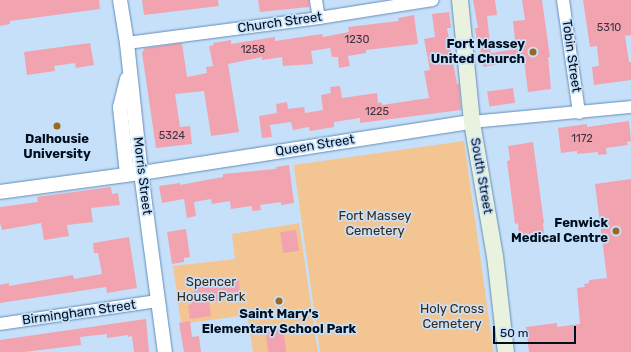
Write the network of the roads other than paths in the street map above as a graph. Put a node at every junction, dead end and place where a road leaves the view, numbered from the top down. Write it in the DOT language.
graph roads {
  1 [pos="120,0"];
  2 [pos="316,0"];
  3 [pos="433,0"];
  4 [pos="460,0"];
  5 [pos="563,0"];
  6 [pos="319,18"];
  7 [pos="127,44"];
  8 [pos="631,107"];
  9 [pos="579,113"];
  10 [pos="472,122"];
  11 [pos="134,174"];
  12 [pos="0,192"];
  13 [pos="158,301"];
  14 [pos="0,324"];
  15 [pos="165,352"];
  16 [pos="506,352"];
  1 -- 7 [label="street, Morris Street"];
  2 -- 6 [label="street"];
  3 -- 6 [label="street, Church Street"];
  4 -- 10 [label="main road, South Street"];
  5 -- 9 [label="street, Tobin Street"];
  6 -- 7 [label="street, Church Street"];
  7 -- 11 [label="street, Morris Street"];
  8 -- 9 [label="street, Queen Street"];
  9 -- 10 [label="street, Queen Street"];
  10 -- 11 [label="street, Queen Street"];
  10 -- 16 [label="main road, South Street"];
  11 -- 12 [label="street, Queen Street"];
  11 -- 13 [label="street, Morris Street"];
  13 -- 14 [label="street, Birmingham Street"];
  13 -- 15 [label="street, Morris Street"];
}
